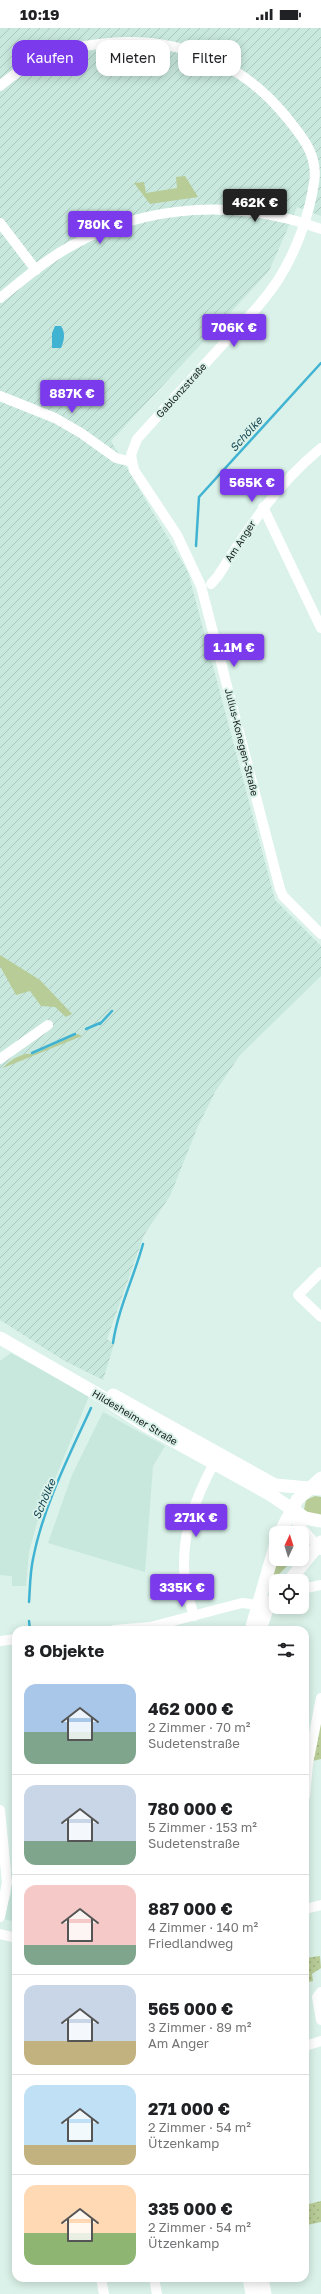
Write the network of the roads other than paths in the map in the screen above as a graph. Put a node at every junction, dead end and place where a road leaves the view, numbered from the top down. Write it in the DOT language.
graph roads {
  1 [pos="0,86"];
  2 [pos="0,223"];
  3 [pos="304,223"];
  4 [pos="321,229"];
  5 [pos="36,270"];
  6 [pos="0,298"];
  7 [pos="0,396"];
  8 [pos="321,448"];
  9 [pos="132,462"];
  10 [pos="263,507"];
  11 [pos="211,584"];
  12 [pos="321,628"];
  13 [pos="321,934"];
  14 [pos="48,1025"];
  15 [pos="0,1059"];
  16 [pos="321,1272"];
  17 [pos="321,1317"];
  18 [pos="0,1330"];
  19 [pos="0,1338"];
  20 [pos="214,1463"];
  21 [pos="321,1478"];
  22 [pos="315,1488"];
  23 [pos="291,1508"];
  24 [pos="321,1521"];
  25 [pos="283,1526"];
  26 [pos="320,1546"];
  27 [pos="269,1566"];
  28 [pos="295,1574"];
  29 [pos="321,1585"];
  30 [pos="309,1588"];
  31 [pos="267,1605"];
  32 [pos="194,1616"];
  33 [pos="154,1626"];
  34 [pos="254,1626"];
  35 [pos="261,1626"];
  36 [pos="12,1640"];
  37 [pos="0,1641"];
  38 [pos="321,1698"];
  39 [pos="309,1763"];
  40 [pos="0,1810"];
  41 [pos="321,1905"];
  42 [pos="309,1907"];
  43 [pos="0,1917"];
  44 [pos="0,1934"];
  45 [pos="12,1937"];
  46 [pos="321,1992"];
  47 [pos="321,2020"];
  48 [pos="321,2041"];
  49 [pos="309,2045"];
  50 [pos="102,2282"];
  51 [pos="155,2282"];
  52 [pos="250,2282"];
  53 [pos="263,2282"];
  54 [pos="104,2294"];
  55 [pos="157,2294"];
  56 [pos="252,2294"];
  57 [pos="265,2294"];
  1 -- 3 [label="street, Gablonzstraße"];
  2 -- 5 [label="street"];
  3 -- 4 [label="street"];
  3 -- 5 [label="street"];
  3 -- 9 [label="street, Gablonzstraße"];
  5 -- 6 [label="street"];
  7 -- 9 [label="street"];
  8 -- 10 [label="street, Am Anger"];
  9 -- 13 [label="street, Julius-Konegen-Straße"];
  10 -- 11 [label="street, Am Anger"];
  10 -- 12 [label="street"];
  14 -- 15 [label="street"];
  16 -- 17 [label="street"];
  18 -- 22 [label="main road, Hildesheimer Straße"];
  19 -- 20 [label="main road, Hildesheimer Straße"];
  20 -- 23 [label="main road, Hildesheimer Straße"];
  20 -- 32 [label="street"];
  21 -- 22 [label="main road"];
  22 -- 23 [label="main road"];
  23 -- 24 [label="main road, Hildesheimer Straße"];
  23 -- 25 [label="main road"];
  23 -- 26 [label="street"];
  26 -- 28 [label="main road"];
  27 -- 31 [label="main road"];
  29 -- 30 [label="street"];
  31 -- 32 [label="street"];
  31 -- 34 [label="main road"];
  31 -- 35 [label="main road"];
  32 -- 33 [label="street"];
  36 -- 37 [label="street"];
  38 -- 39 [label="street"];
  40 -- 43 [label="street"];
  41 -- 42 [label="street"];
  44 -- 45 [label="street"];
  46 -- 47 [label="street"];
  48 -- 49 [label="street"];
  50 -- 54 [label="street"];
  51 -- 55 [label="street"];
  52 -- 56 [label="main road"];
  53 -- 57 [label="main road"];
}
